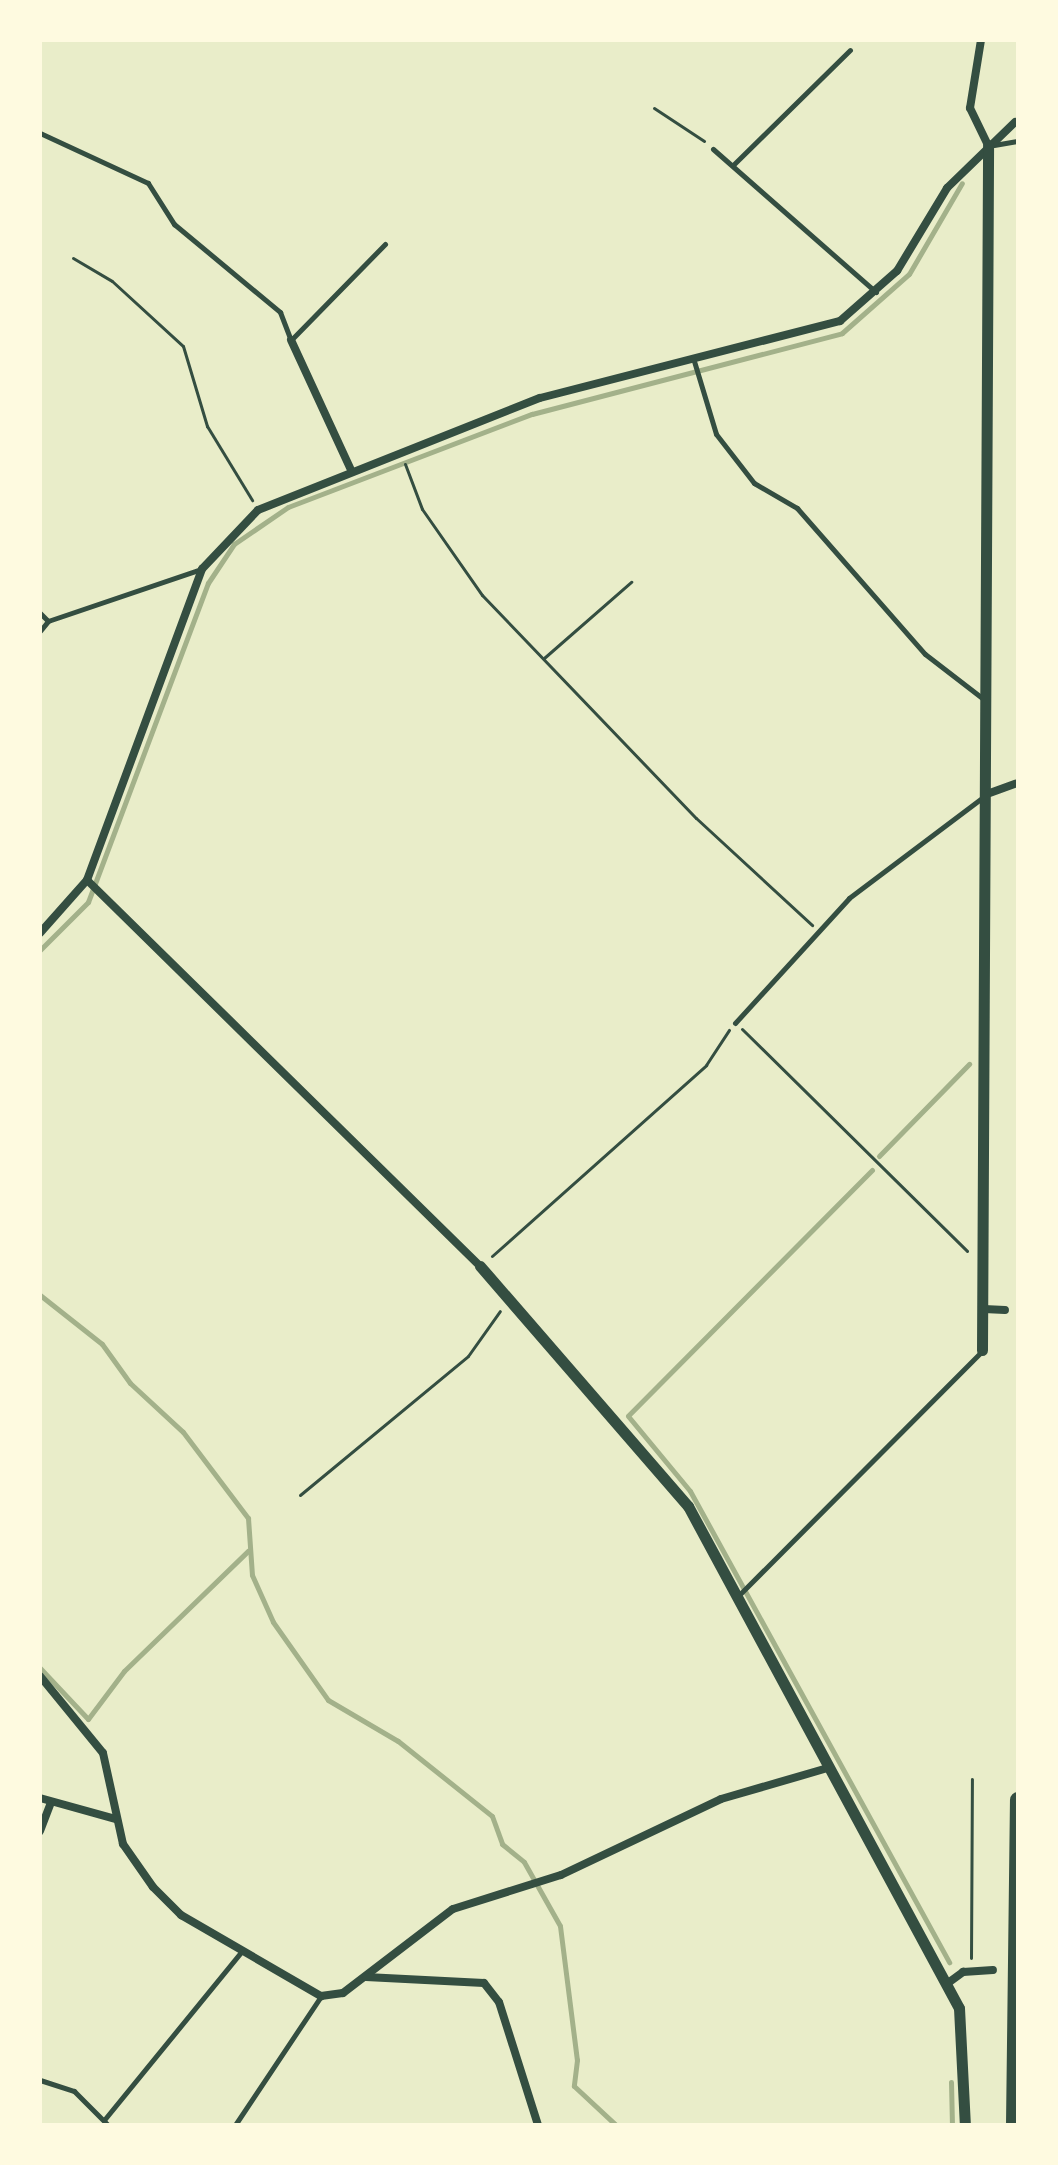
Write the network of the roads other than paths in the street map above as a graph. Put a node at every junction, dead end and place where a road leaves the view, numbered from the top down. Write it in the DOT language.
graph roads {
  1 [pos="981,40"];
  2 [pos="850,50"];
  3 [pos="1015,122"];
  4 [pos="40,133"];
  5 [pos="1016,141"];
  6 [pos="988,145"];
  7 [pos="713,149"];
  8 [pos="733,165"];
  9 [pos="385,244"];
  10 [pos="877,293"];
  11 [pos="291,340"];
  12 [pos="694,361"];
  13 [pos="351,470"];
  14 [pos="202,569"];
  15 [pos="40,613"];
  16 [pos="48,621"];
  17 [pos="40,631"];
  18 [pos="990,702"];
  19 [pos="1015,784"];
  20 [pos="987,794"];
  21 [pos="87,880"];
  22 [pos="40,933"];
  23 [pos="735,1023"];
  24 [pos="480,1266"];
  25 [pos="984,1309"];
  26 [pos="1005,1310"];
  27 [pos="982,1350"];
  28 [pos="738,1596"];
  29 [pos="40,1676"];
  30 [pos="828,1768"];
  31 [pos="40,1798"];
  32 [pos="1018,1800"];
  33 [pos="51,1802"];
  34 [pos="115,1819"];
  35 [pos="40,1831"];
  36 [pos="243,1950"];
  37 [pos="993,1970"];
  38 [pos="366,1977"];
  39 [pos="948,1983"];
  40 [pos="321,1996"];
  41 [pos="40,2080"];
  42 [pos="106,2123"];
  43 [pos="235,2125"];
  44 [pos="538,2125"];
  45 [pos="965,2125"];
  46 [pos="1014,2125"];
  1 -- 6 [label="street"];
  2 -- 8 [label="lane"];
  3 -- 6 [label="street"];
  4 -- 11 [label="lane"];
  5 -- 6 [label="lane"];
  6 -- 10 [label="street"];
  6 -- 18 [label="street"];
  7 -- 8 [label="lane"];
  8 -- 10 [label="lane"];
  9 -- 11 [label="lane"];
  10 -- 12 [label="street"];
  11 -- 13 [label="street"];
  12 -- 13 [label="street"];
  12 -- 18 [label="lane"];
  13 -- 14 [label="street"];
  14 -- 16 [label="lane"];
  14 -- 21 [label="street"];
  15 -- 16 [label="lane"];
  16 -- 17 [label="lane"];
  18 -- 20 [label="street"];
  19 -- 20 [label="street"];
  20 -- 23 [label="lane"];
  20 -- 25 [label="street"];
  21 -- 22 [label="street"];
  21 -- 24 [label="street"];
  24 -- 28 [label="street"];
  25 -- 26 [label="street"];
  25 -- 27 [label="street"];
  27 -- 28 [label="lane"];
  28 -- 30 [label="street"];
  29 -- 34 [label="street"];
  30 -- 38 [label="street"];
  30 -- 39 [label="street"];
  31 -- 33 [label="street"];
  32 -- 46 [label="highway"];
  33 -- 34 [label="street"];
  33 -- 35 [label="street"];
  34 -- 36 [label="street"];
  36 -- 40 [label="street"];
  36 -- 42 [label="lane"];
  37 -- 39 [label="street"];
  38 -- 40 [label="street"];
  38 -- 44 [label="street"];
  39 -- 45 [label="street"];
  40 -- 43 [label="lane"];
  41 -- 42 [label="lane"];
}
